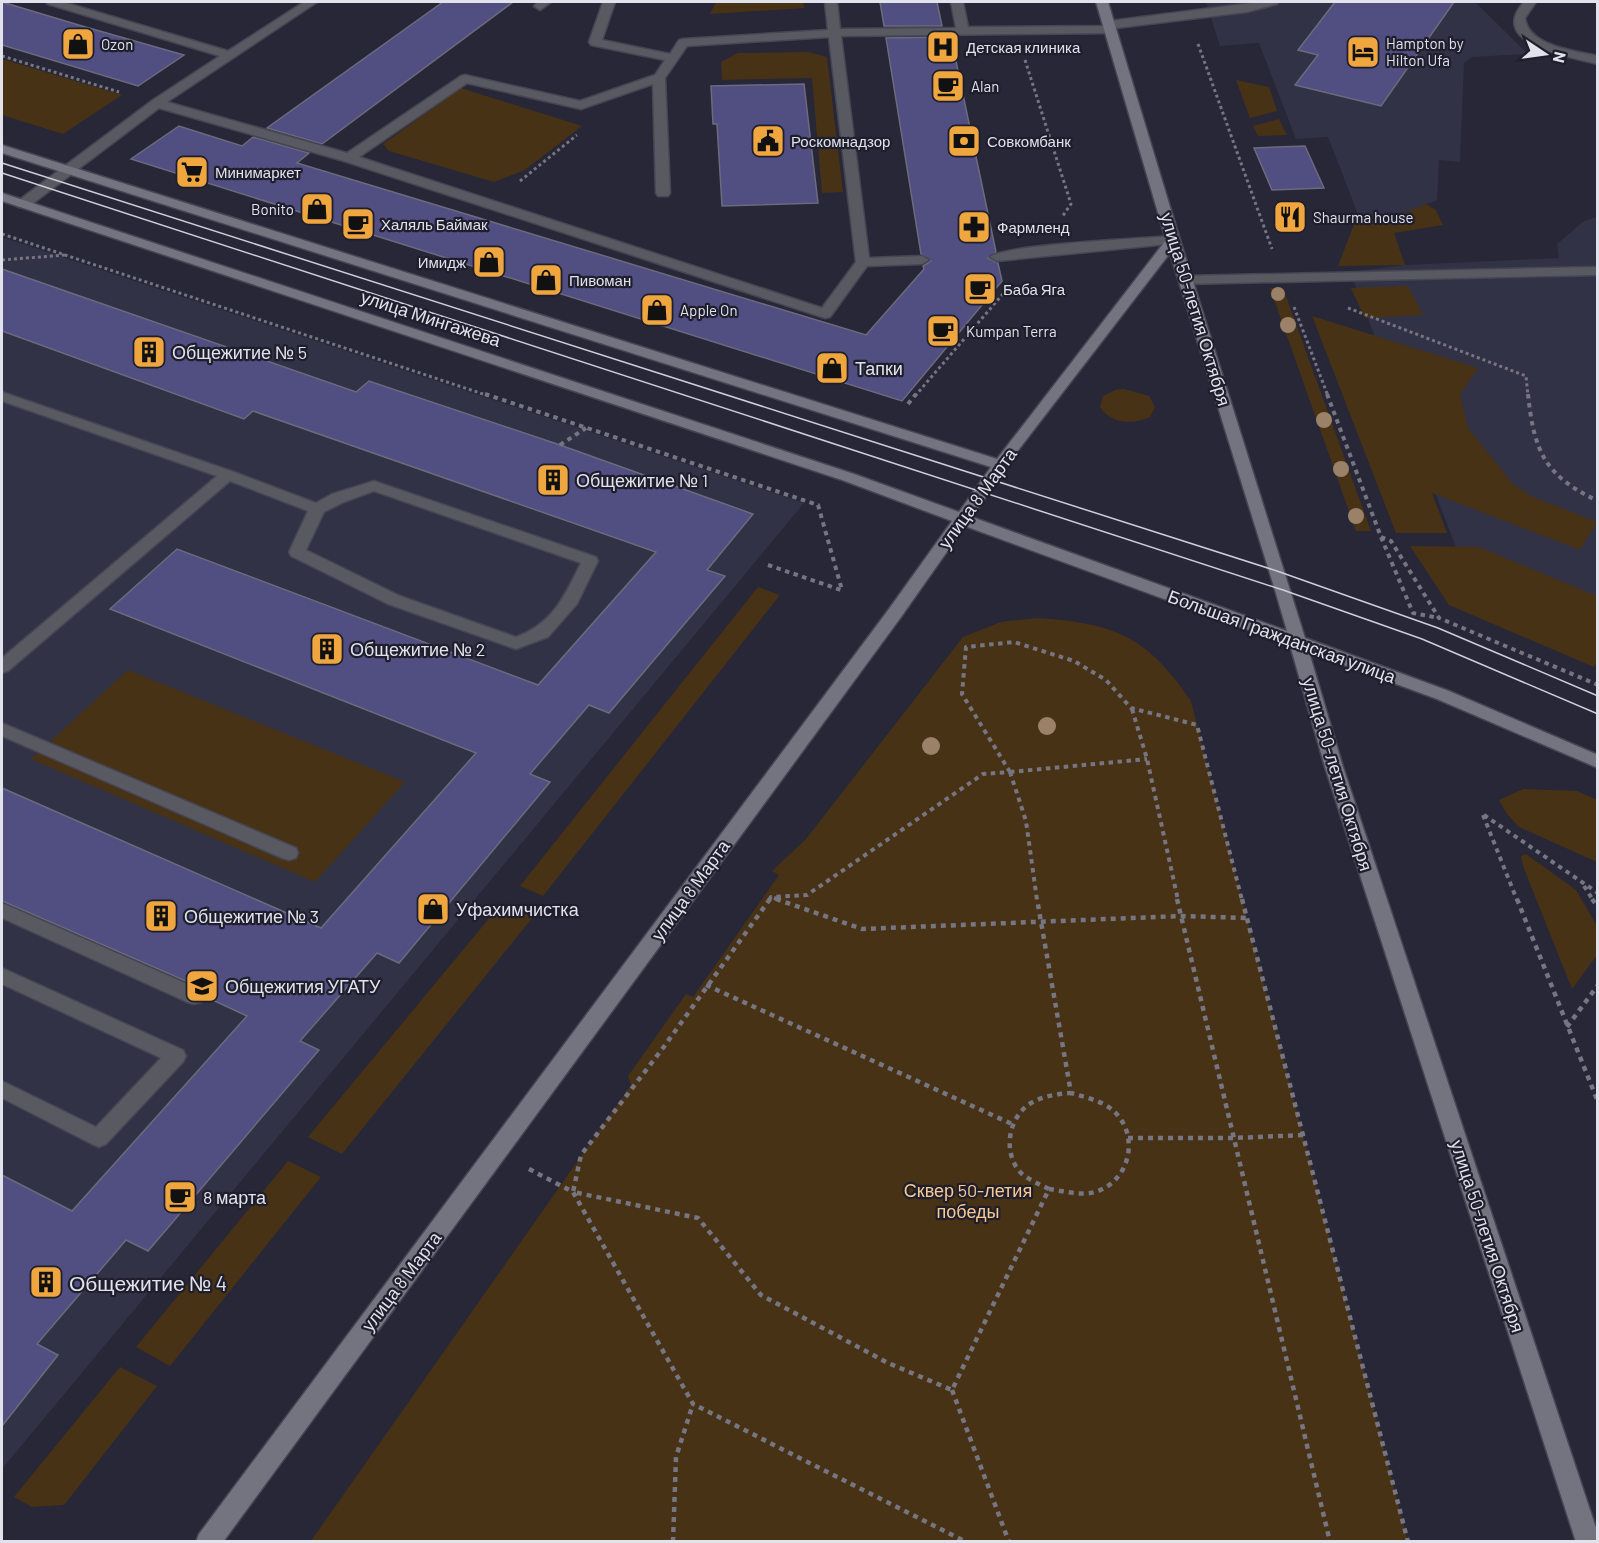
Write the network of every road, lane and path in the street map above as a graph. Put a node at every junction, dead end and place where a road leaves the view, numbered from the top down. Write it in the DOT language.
graph roads {
  1 [pos="52,2"];
  2 [pos="311,2"];
  3 [pos="609,2"];
  4 [pos="831,2"];
  5 [pos="957,2"];
  6 [pos="1102,2"];
  7 [pos="1273,2"];
  8 [pos="1530,2"];
  9 [pos="1188,16"];
  10 [pos="1110,27"];
  11 [pos="1016,31"];
  12 [pos="963,32"];
  13 [pos="834,33"];
  14 [pos="230,55"];
  15 [pos="2,56"];
  16 [pos="673,58"];
  17 [pos="1598,60"];
  18 [pos="659,78"];
  19 [pos="157,103"];
  20 [pos="581,131"];
  21 [pos="2,149"];
  22 [pos="349,158"];
  23 [pos="69,170"];
  24 [pos="663,193"];
  25 [pos="2,197"];
  26 [pos="23,204"];
  27 [pos="491,204"];
  28 [pos="2,234"];
  29 [pos="1173,240"];
  30 [pos="1039,251"];
  31 [pos="68,255"];
  32 [pos="997,257"];
  33 [pos="2,260"];
  34 [pos="922,260"];
  35 [pos="863,262"];
  36 [pos="1598,271"];
  37 [pos="1283,278"];
  38 [pos="1186,280"];
  39 [pos="1340,305"];
  40 [pos="2,396"];
  41 [pos="902,412"];
  42 [pos="586,428"];
  43 [pos="560,445"];
  44 [pos="1000,465"];
  45 [pos="228,475"];
  46 [pos="1598,501"];
  47 [pos="317,510"];
  48 [pos="962,519"];
  49 [pos="1381,537"];
  50 [pos="768,565"];
  51 [pos="1439,618"];
  52 [pos="1298,642"];
  53 [pos="2,667"];
  54 [pos="1597,684"];
  55 [pos="1131,708"];
  56 [pos="2,729"];
  57 [pos="1148,759"];
  58 [pos="1598,762"];
  59 [pos="1009,770"];
  60 [pos="289,853"];
  61 [pos="1583,885"];
  62 [pos="1598,893"];
  63 [pos="771,897"];
  64 [pos="1598,907"];
  65 [pos="2,910"];
  66 [pos="1181,916"];
  67 [pos="1247,918"];
  68 [pos="1040,922"];
  69 [pos="2,976"];
  70 [pos="706,985"];
  71 [pos="1598,985"];
  72 [pos="194,996"];
  73 [pos="1567,1027"];
  74 [pos="2,1089"];
  75 [pos="1071,1093"];
  76 [pos="1598,1102"];
  77 [pos="1012,1124"];
  78 [pos="1304,1135"];
  79 [pos="1128,1137"];
  80 [pos="1234,1138"];
  81 [pos="497,1151"];
  82 [pos="1049,1189"];
  83 [pos="573,1192"];
  84 [pos="952,1390"];
  85 [pos="693,1404"];
  86 [pos="208,1542"];
  87 [pos="673,1542"];
  88 [pos="966,1542"];
  89 [pos="1009,1542"];
  90 [pos="1330,1542"];
  91 [pos="1408,1542"];
  92 [pos="1588,1542"];
  1 -- 14 [label="lane"];
  2 -- 14 [label="lane"];
  3 -- 16 [label="lane"];
  4 -- 13 [label="lane"];
  5 -- 12 [label="lane"];
  6 -- 10 [label="main road, улица 50-летия Октября"];
  7 -- 9 [label="lane"];
  8 -- 17 [label="lane"];
  9 -- 10 [label="lane"];
  9 -- 37 [label="path"];
  10 -- 11 [label="lane"];
  10 -- 29 [label="main road, улица 50-летия Октября"];
  11 -- 12 [label="lane"];
  11 -- 30 [label="path"];
  12 -- 13 [label="lane"];
  13 -- 16 [label="lane"];
  13 -- 35 [label="lane"];
  14 -- 19 [label="lane"];
  15 -- 19 [label="path"];
  16 -- 18 [label="lane"];
  18 -- 22 [label="lane"];
  18 -- 24 [label="lane"];
  19 -- 22 [label="lane"];
  19 -- 23 [label="lane"];
  20 -- 27 [label="path"];
  21 -- 23 [label="main road"];
  22 -- 27 [label="lane"];
  23 -- 26 [label="lane"];
  23 -- 44 [label="main road"];
  25 -- 26 [label="main road, улица Мингажева"];
  26 -- 48 [label="main road, улица Мингажева"];
  27 -- 35 [label="lane"];
  28 -- 31 [label="path"];
  29 -- 30 [label="lane"];
  29 -- 38 [label="main road, улица 50-летия Октября"];
  29 -- 44 [label="main road, улица 8 Марта"];
  30 -- 32 [label="lane"];
  30 -- 41 [label="path"];
  31 -- 33 [label="path"];
  31 -- 42 [label="path"];
  34 -- 35 [label="lane"];
  36 -- 37 [label="lane"];
  37 -- 38 [label="lane"];
  37 -- 49 [label="path"];
  38 -- 52 [label="main road, улица 50-летия Октября"];
  39 -- 46 [label="path"];
  40 -- 45 [label="lane"];
  42 -- 43 [label="path"];
  42 -- 50 [label="path"];
  44 -- 48 [label="main road, улица 8 Марта"];
  45 -- 47 [label="lane"];
  45 -- 53 [label="lane"];
  47 -- 47 [label="lane"];
  48 -- 52 [label="main road, Большая Гражданская улица"];
  48 -- 81 [label="main road, улица 8 Марта"];
  49 -- 51 [label="path"];
  49 -- 51 [label="path"];
  51 -- 54 [label="path"];
  52 -- 58 [label="main road, Большая Гражданская улица"];
  52 -- 92 [label="main road, улица 50-летия Октября"];
  55 -- 57 [label="path"];
  55 -- 59 [label="path"];
  55 -- 67 [label="path"];
  56 -- 60 [label="lane"];
  57 -- 59 [label="path"];
  57 -- 66 [label="path"];
  59 -- 63 [label="path"];
  59 -- 68 [label="path"];
  61 -- 62 [label="path"];
  61 -- 64 [label="path"];
  61 -- 73 [label="path"];
  63 -- 68 [label="path"];
  63 -- 70 [label="path"];
  65 -- 72 [label="lane"];
  66 -- 67 [label="path"];
  66 -- 68 [label="path"];
  66 -- 80 [label="path"];
  67 -- 78 [label="path"];
  68 -- 75 [label="path"];
  69 -- 74 [label="lane"];
  70 -- 77 [label="path"];
  70 -- 83 [label="path"];
  71 -- 73 [label="path"];
  73 -- 76 [label="path"];
  75 -- 77 [label="path"];
  75 -- 79 [label="path"];
  77 -- 82 [label="path"];
  78 -- 80 [label="path"];
  78 -- 91 [label="path"];
  79 -- 80 [label="path"];
  79 -- 82 [label="path"];
  80 -- 90 [label="path"];
  81 -- 83 [label="path"];
  81 -- 86 [label="main road, улица 8 Марта"];
  82 -- 84 [label="path"];
  83 -- 84 [label="path"];
  83 -- 85 [label="path"];
  84 -- 89 [label="path"];
  85 -- 87 [label="path"];
  85 -- 88 [label="path"];
}
